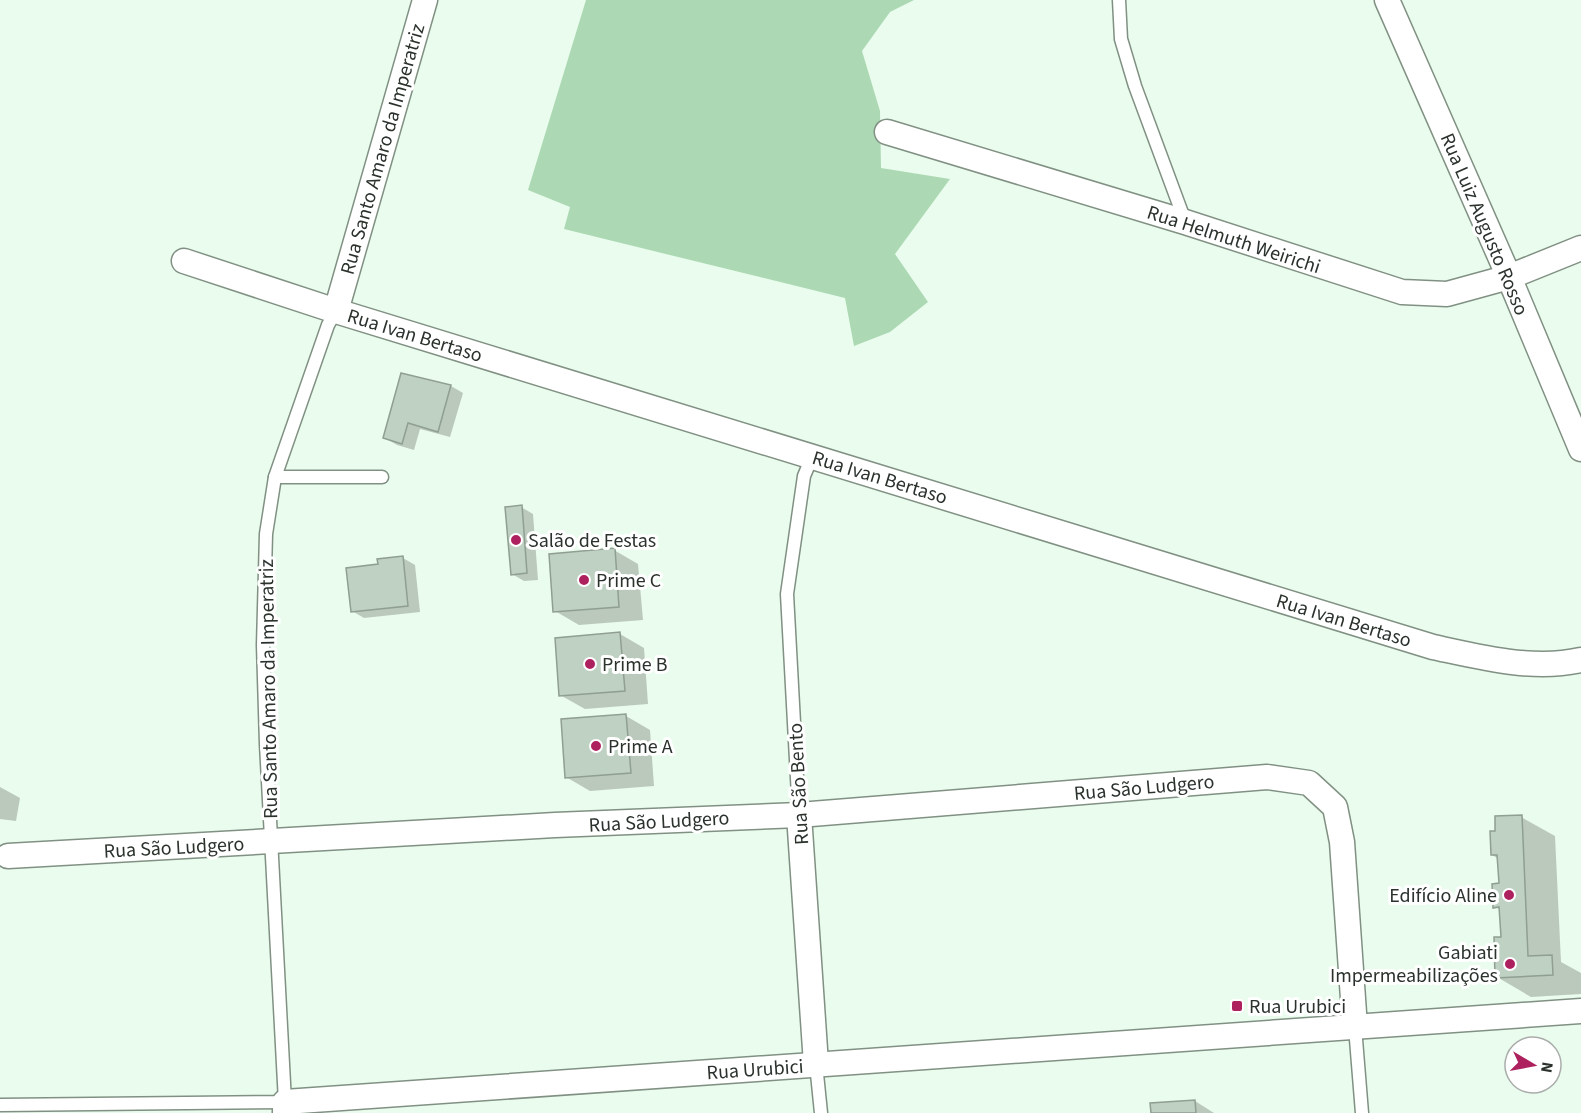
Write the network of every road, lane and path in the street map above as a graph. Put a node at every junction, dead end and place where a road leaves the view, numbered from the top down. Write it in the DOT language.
graph roads {
  1 [pos="425,0"];
  2 [pos="1119,0"];
  3 [pos="1387,0"];
  4 [pos="887,132"];
  5 [pos="1185,222"];
  6 [pos="1581,248"];
  7 [pos="184,261"];
  8 [pos="1509,278"];
  9 [pos="336,310"];
  10 [pos="1581,449"];
  11 [pos="812,456"];
  12 [pos="275,477"];
  13 [pos="382,477"];
  14 [pos="1581,660"];
  15 [pos="799,814"];
  16 [pos="271,841"];
  17 [pos="8,856"];
  18 [pos="1581,1011"];
  19 [pos="1355,1027"];
  20 [pos="816,1064"];
  21 [pos="0,1105"];
  22 [pos="285,1107"];
  23 [pos="821,1113"];
  24 [pos="1362,1113"];
  1 -- 9 [label="street, Rua Santo Amaro da Imperatriz"];
  2 -- 5 [label="lane"];
  3 -- 8 [label="street, Rua Luiz Augusto Rosso"];
  4 -- 5 [label="street, Rua Helmuth Weirichi"];
  5 -- 8 [label="street, Rua Helmuth Weirichi"];
  6 -- 8 [label="street, Rua Helmuth Weirichi"];
  7 -- 9 [label="street, Rua Ivan Bertaso"];
  8 -- 10 [label="street, Rua Luiz Augusto Rosso"];
  9 -- 11 [label="street, Rua Ivan Bertaso"];
  9 -- 12 [label="lane, Rua Santo Amaro da Imperatriz"];
  11 -- 14 [label="street, Rua Ivan Bertaso"];
  11 -- 15 [label="lane, Rua São Bento"];
  12 -- 13 [label="lane"];
  12 -- 16 [label="lane, Rua Santo Amaro da Imperatriz"];
  15 -- 16 [label="street, Rua São Ludgero"];
  15 -- 19 [label="street, Rua São Ludgero"];
  15 -- 20 [label="street, Rua São Bento"];
  16 -- 17 [label="street, Rua São Ludgero"];
  16 -- 22 [label="lane, Rua Santo Amaro da Imperatriz"];
  18 -- 19 [label="street, Rua Urubici"];
  19 -- 20 [label="street, Rua Urubici"];
  19 -- 24 [label="lane"];
  20 -- 22 [label="street, Rua Urubici"];
  20 -- 23 [label="lane, Rua São Bento"];
  21 -- 22 [label="lane, Rua Urubici"];
}
